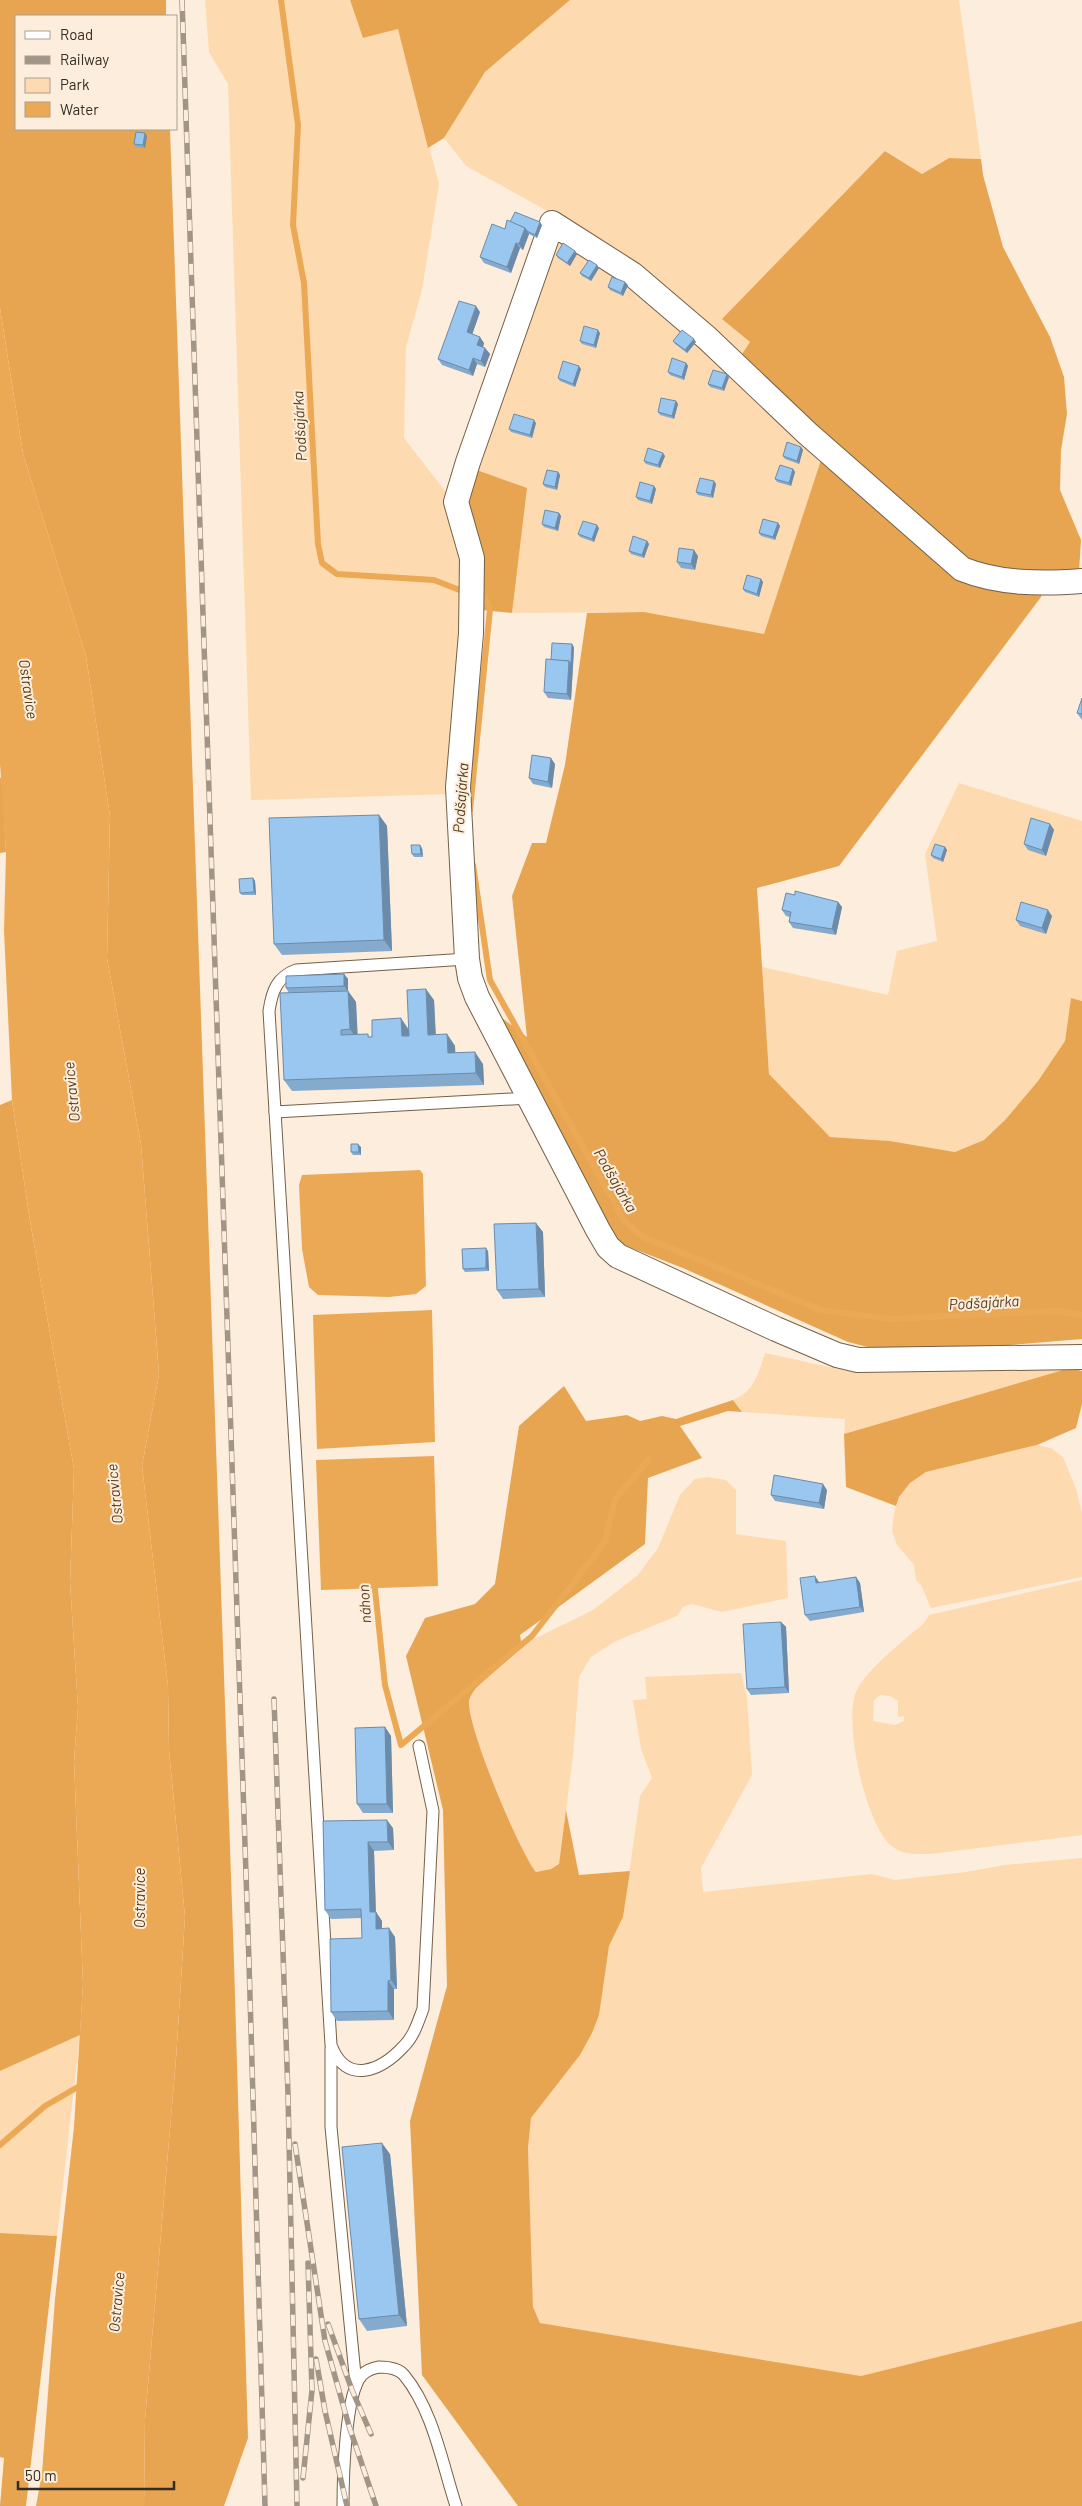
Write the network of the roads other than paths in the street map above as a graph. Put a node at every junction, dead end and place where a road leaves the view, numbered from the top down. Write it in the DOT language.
graph roads {
  1 [pos="1082,581"];
  2 [pos="467,959"];
  3 [pos="529,1098"];
  4 [pos="275,1112"];
  5 [pos="1082,1357"];
  6 [pos="418,1746"];
  7 [pos="331,2045"];
  8 [pos="356,2385"];
  9 [pos="343,2506"];
  10 [pos="456,2506"];
  1 -- 2 [label="street"];
  2 -- 3 [label="street"];
  2 -- 4 [label="lane"];
  3 -- 4 [label="lane"];
  3 -- 5 [label="street"];
  4 -- 7 [label="lane"];
  6 -- 7 [label="lane"];
  7 -- 8 [label="lane"];
  8 -- 9 [label="lane"];
  8 -- 10 [label="lane"];
}
